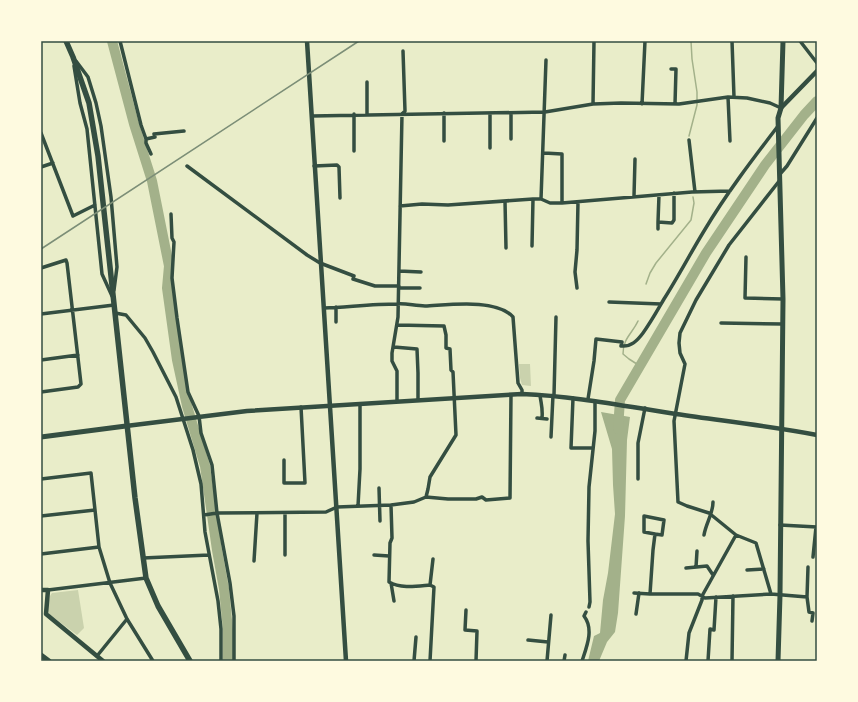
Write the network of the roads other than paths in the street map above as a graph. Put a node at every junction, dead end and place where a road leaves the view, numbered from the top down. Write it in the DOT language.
graph roads {
  1 [pos="66,41"];
  2 [pos="120,41"];
  3 [pos="307,41"];
  4 [pos="594,41"];
  5 [pos="645,41"];
  6 [pos="732,41"];
  7 [pos="784,41"];
  8 [pos="800,41"];
  9 [pos="403,51"];
  10 [pos="73,57"];
  11 [pos="546,60"];
  12 [pos="817,63"];
  13 [pos="671,69"];
  14 [pos="817,71"];
  15 [pos="367,82"];
  16 [pos="728,97"];
  17 [pos="734,97"];
  18 [pos="593,104"];
  19 [pos="642,104"];
  20 [pos="675,104"];
  21 [pos="781,108"];
  22 [pos="545,112"];
  23 [pos="490,113"];
  24 [pos="511,113"];
  25 [pos="354,114"];
  26 [pos="367,114"];
  27 [pos="402,114"];
  28 [pos="444,114"];
  29 [pos="312,116"];
  30 [pos="817,118"];
  31 [pos="778,126"];
  32 [pos="184,131"];
  33 [pos="41,133"];
  34 [pos="511,138"];
  35 [pos="146,139"];
  36 [pos="689,140"];
  37 [pos="730,141"];
  38 [pos="444,142"];
  39 [pos="490,148"];
  40 [pos="354,151"];
  41 [pos="544,153"];
  42 [pos="151,154"];
  43 [pos="635,159"];
  44 [pos="54,163"];
  45 [pos="41,166"];
  46 [pos="187,166"];
  47 [pos="314,166"];
  48 [pos="780,176"];
  49 [pos="730,191"];
  50 [pos="695,192"];
  51 [pos="674,193"];
  52 [pos="659,195"];
  53 [pos="634,196"];
  54 [pos="340,198"];
  55 [pos="533,199"];
  56 [pos="541,199"];
  57 [pos="505,201"];
  58 [pos="578,202"];
  59 [pos="562,203"];
  60 [pos="95,205"];
  61 [pos="400,206"];
  62 [pos="171,214"];
  63 [pos="658,222"];
  64 [pos="658,229"];
  65 [pos="532,246"];
  66 [pos="506,248"];
  67 [pos="746,257"];
  68 [pos="320,263"];
  69 [pos="41,268"];
  70 [pos="399,272"];
  71 [pos="421,272"];
  72 [pos="399,287"];
  73 [pos="420,288"];
  74 [pos="577,288"];
  75 [pos="783,299"];
  76 [pos="113,302"];
  77 [pos="609,302"];
  78 [pos="398,304"];
  79 [pos="661,304"];
  80 [pos="336,307"];
  81 [pos="324,308"];
  82 [pos="73,310"];
  83 [pos="115,313"];
  84 [pos="41,314"];
  85 [pos="556,317"];
  86 [pos="336,322"];
  87 [pos="721,323"];
  88 [pos="783,324"];
  89 [pos="397,325"];
  90 [pos="394,347"];
  91 [pos="78,355"];
  92 [pos="41,360"];
  93 [pos="41,392"];
  94 [pos="511,394"];
  95 [pos="522,394"];
  96 [pos="540,395"];
  97 [pos="554,395"];
  98 [pos="455,398"];
  99 [pos="573,398"];
  100 [pos="588,399"];
  101 [pos="418,400"];
  102 [pos="397,401"];
  103 [pos="597,401"];
  104 [pos="360,404"];
  105 [pos="330,405"];
  106 [pos="301,407"];
  107 [pos="645,408"];
  108 [pos="675,414"];
  109 [pos="198,416"];
  110 [pos="185,418"];
  111 [pos="537,418"];
  112 [pos="126,426"];
  113 [pos="782,428"];
  114 [pos="817,435"];
  115 [pos="41,437"];
  116 [pos="551,437"];
  117 [pos="592,448"];
  118 [pos="284,460"];
  119 [pos="41,479"];
  120 [pos="638,479"];
  121 [pos="378,488"];
  122 [pos="426,497"];
  123 [pos="713,502"];
  124 [pos="380,505"];
  125 [pos="391,505"];
  126 [pos="358,506"];
  127 [pos="337,507"];
  128 [pos="95,510"];
  129 [pos="216,513"];
  130 [pos="257,513"];
  131 [pos="285,513"];
  132 [pos="711,514"];
  133 [pos="204,515"];
  134 [pos="41,516"];
  135 [pos="380,521"];
  136 [pos="780,525"];
  137 [pos="816,527"];
  138 [pos="655,534"];
  139 [pos="704,535"];
  140 [pos="736,535"];
  141 [pos="100,547"];
  142 [pos="697,551"];
  143 [pos="41,554"];
  144 [pos="209,555"];
  145 [pos="285,555"];
  146 [pos="374,555"];
  147 [pos="389,556"];
  148 [pos="813,557"];
  149 [pos="143,558"];
  150 [pos="433,559"];
  151 [pos="254,561"];
  152 [pos="696,567"];
  153 [pos="808,567"];
  154 [pos="686,568"];
  155 [pos="764,569"];
  156 [pos="747,570"];
  157 [pos="713,575"];
  158 [pos="146,578"];
  159 [pos="110,583"];
  160 [pos="391,583"];
  161 [pos="430,585"];
  162 [pos="41,590"];
  163 [pos="48,590"];
  164 [pos="650,594"];
  165 [pos="771,594"];
  166 [pos="780,595"];
  167 [pos="702,596"];
  168 [pos="733,596"];
  169 [pos="716,597"];
  170 [pos="807,597"];
  171 [pos="394,601"];
  172 [pos="589,607"];
  173 [pos="466,610"];
  174 [pos="586,612"];
  175 [pos="636,614"];
  176 [pos="551,615"];
  177 [pos="127,619"];
  178 [pos="812,621"];
  179 [pos="416,637"];
  180 [pos="528,640"];
  181 [pos="548,642"];
  182 [pos="41,655"];
  183 [pos="565,655"];
  184 [pos="97,656"];
  185 [pos="152,659"];
  186 [pos="49,661"];
  187 [pos="103,661"];
  188 [pos="148,661"];
  189 [pos="190,661"];
  190 [pos="221,661"];
  191 [pos="234,661"];
  192 [pos="346,661"];
  193 [pos="414,661"];
  194 [pos="430,661"];
  195 [pos="476,661"];
  196 [pos="546,661"];
  197 [pos="564,661"];
  198 [pos="582,661"];
  199 [pos="686,661"];
  200 [pos="708,661"];
  201 [pos="732,661"];
  202 [pos="778,661"];
  1 -- 10 [label="main road"];
  2 -- 35 [label="street"];
  3 -- 29 [label="street"];
  4 -- 18 [label="street"];
  5 -- 19 [label="street"];
  6 -- 17 [label="street"];
  7 -- 21 [label="main road"];
  8 -- 12 [label="street"];
  9 -- 27 [label="street"];
  10 -- 60 [label="street"];
  10 -- 76 [label="main road"];
  11 -- 22 [label="street"];
  13 -- 20 [label="street"];
  14 -- 21 [label="street"];
  15 -- 26 [label="street"];
  16 -- 17 [label="street"];
  16 -- 20 [label="street"];
  16 -- 37 [label="street"];
  17 -- 21 [label="street"];
  18 -- 19 [label="street"];
  18 -- 22 [label="street"];
  19 -- 20 [label="street"];
  21 -- 31 [label="main road"];
  22 -- 24 [label="street"];
  22 -- 41 [label="street"];
  23 -- 24 [label="street"];
  23 -- 28 [label="street"];
  23 -- 39 [label="street"];
  24 -- 34 [label="street"];
  25 -- 26 [label="street"];
  25 -- 29 [label="street"];
  25 -- 40 [label="street"];
  26 -- 27 [label="street"];
  27 -- 28 [label="street"];
  27 -- 61 [label="street"];
  28 -- 38 [label="street"];
  29 -- 47 [label="street"];
  30 -- 48 [label="street"];
  31 -- 48 [label="main road"];
  31 -- 49 [label="street"];
  32 -- 35 [label="street"];
  33 -- 44 [label="street"];
  35 -- 42 [label="street"];
  36 -- 50 [label="street"];
  41 -- 56 [label="street"];
  41 -- 59 [label="street"];
  43 -- 53 [label="street"];
  44 -- 45 [label="street"];
  44 -- 60 [label="street"];
  46 -- 68 [label="street"];
  47 -- 54 [label="street"];
  47 -- 68 [label="street"];
  48 -- 75 [label="main road"];
  48 -- 108 [label="street"];
  49 -- 50 [label="street"];
  49 -- 79 [label="street"];
  50 -- 51 [label="street"];
  51 -- 52 [label="street"];
  51 -- 63 [label="street"];
  52 -- 53 [label="street"];
  52 -- 63 [label="street"];
  53 -- 58 [label="street"];
  55 -- 56 [label="street"];
  55 -- 57 [label="street"];
  55 -- 65 [label="street"];
  56 -- 59 [label="street"];
  57 -- 61 [label="street"];
  57 -- 66 [label="street"];
  58 -- 59 [label="street"];
  58 -- 74 [label="street"];
  60 -- 76 [label="street"];
  61 -- 70 [label="street"];
  62 -- 109 [label="street"];
  63 -- 64 [label="street"];
  67 -- 75 [label="street"];
  68 -- 72 [label="street"];
  68 -- 81 [label="street"];
  69 -- 82 [label="street"];
  70 -- 71 [label="street"];
  70 -- 72 [label="street"];
  72 -- 73 [label="street"];
  72 -- 78 [label="street"];
  75 -- 88 [label="main road"];
  76 -- 82 [label="street"];
  76 -- 83 [label="main road"];
  77 -- 79 [label="street"];
  78 -- 80 [label="street"];
  78 -- 89 [label="street"];
  78 -- 95 [label="street"];
  79 -- 100 [label="street"];
  80 -- 81 [label="street"];
  80 -- 86 [label="street"];
  81 -- 105 [label="street"];
  82 -- 84 [label="street"];
  82 -- 91 [label="street"];
  83 -- 110 [label="street"];
  83 -- 112 [label="main road"];
  85 -- 97 [label="street"];
  87 -- 88 [label="street"];
  88 -- 113 [label="main road"];
  89 -- 90 [label="street"];
  89 -- 98 [label="street"];
  90 -- 101 [label="street"];
  90 -- 102 [label="street"];
  91 -- 92 [label="street"];
  91 -- 93 [label="street"];
  94 -- 95 [label="street"];
  94 -- 98 [label="street"];
  94 -- 122 [label="street"];
  95 -- 96 [label="street"];
  96 -- 97 [label="street"];
  96 -- 111 [label="street"];
  97 -- 99 [label="street"];
  97 -- 116 [label="street"];
  98 -- 101 [label="street"];
  98 -- 122 [label="street"];
  99 -- 100 [label="street"];
  99 -- 117 [label="street"];
  100 -- 103 [label="street"];
  101 -- 102 [label="street"];
  102 -- 104 [label="street"];
  103 -- 107 [label="street"];
  103 -- 117 [label="street"];
  104 -- 105 [label="street"];
  104 -- 126 [label="street"];
  105 -- 106 [label="street"];
  105 -- 127 [label="street"];
  106 -- 109 [label="street"];
  106 -- 118 [label="street"];
  107 -- 108 [label="street"];
  107 -- 120 [label="street"];
  108 -- 113 [label="street"];
  108 -- 132 [label="street"];
  109 -- 110 [label="street"];
  109 -- 129 [label="street"];
  110 -- 112 [label="street"];
  110 -- 133 [label="street"];
  112 -- 115 [label="main road"];
  112 -- 149 [label="main road"];
  113 -- 114 [label="street"];
  113 -- 136 [label="main road"];
  117 -- 172 [label="street"];
  119 -- 128 [label="street"];
  121 -- 124 [label="street"];
  122 -- 125 [label="street"];
  123 -- 132 [label="street"];
  124 -- 125 [label="street"];
  124 -- 126 [label="street"];
  124 -- 135 [label="street"];
  125 -- 147 [label="street"];
  126 -- 127 [label="street"];
  127 -- 131 [label="street"];
  127 -- 192 [label="street"];
  128 -- 134 [label="street"];
  128 -- 141 [label="street"];
  129 -- 130 [label="street"];
  129 -- 133 [label="street"];
  129 -- 191 [label="street"];
  130 -- 131 [label="street"];
  130 -- 151 [label="street"];
  131 -- 145 [label="street"];
  132 -- 139 [label="street"];
  132 -- 140 [label="street"];
  133 -- 144 [label="street"];
  136 -- 137 [label="street"];
  136 -- 166 [label="main road"];
  137 -- 148 [label="street"];
  138 -- 138 [label="street"];
  138 -- 164 [label="street"];
  140 -- 155 [label="street"];
  140 -- 157 [label="street"];
  141 -- 143 [label="street"];
  141 -- 159 [label="street"];
  142 -- 152 [label="street"];
  144 -- 149 [label="street"];
  144 -- 190 [label="street"];
  146 -- 147 [label="street"];
  147 -- 160 [label="street"];
  149 -- 158 [label="main road"];
  150 -- 161 [label="street"];
  152 -- 154 [label="street"];
  152 -- 157 [label="street"];
  153 -- 170 [label="street"];
  155 -- 156 [label="street"];
  155 -- 165 [label="street"];
  157 -- 167 [label="street"];
  158 -- 159 [label="street"];
  158 -- 189 [label="main road"];
  159 -- 163 [label="street"];
  159 -- 177 [label="street"];
  160 -- 161 [label="street"];
  160 -- 171 [label="street"];
  161 -- 194 [label="street"];
  162 -- 163 [label="street"];
  163 -- 184 [label="street"];
  164 -- 167 [label="street"];
  164 -- 175 [label="street"];
  165 -- 166 [label="street"];
  165 -- 168 [label="street"];
  166 -- 170 [label="street"];
  166 -- 202 [label="main road"];
  167 -- 169 [label="street"];
  167 -- 199 [label="street"];
  168 -- 169 [label="street"];
  168 -- 201 [label="street"];
  169 -- 200 [label="street"];
  170 -- 178 [label="street"];
  173 -- 195 [label="street"];
  174 -- 198 [label="street"];
  176 -- 181 [label="street"];
  177 -- 184 [label="street"];
  177 -- 185 [label="street"];
  179 -- 193 [label="street"];
  180 -- 181 [label="street"];
  181 -- 196 [label="street"];
  182 -- 186 [label="main road"];
  183 -- 197 [label="street"];
  184 -- 187 [label="street"];
  185 -- 188 [label="street"];
}
